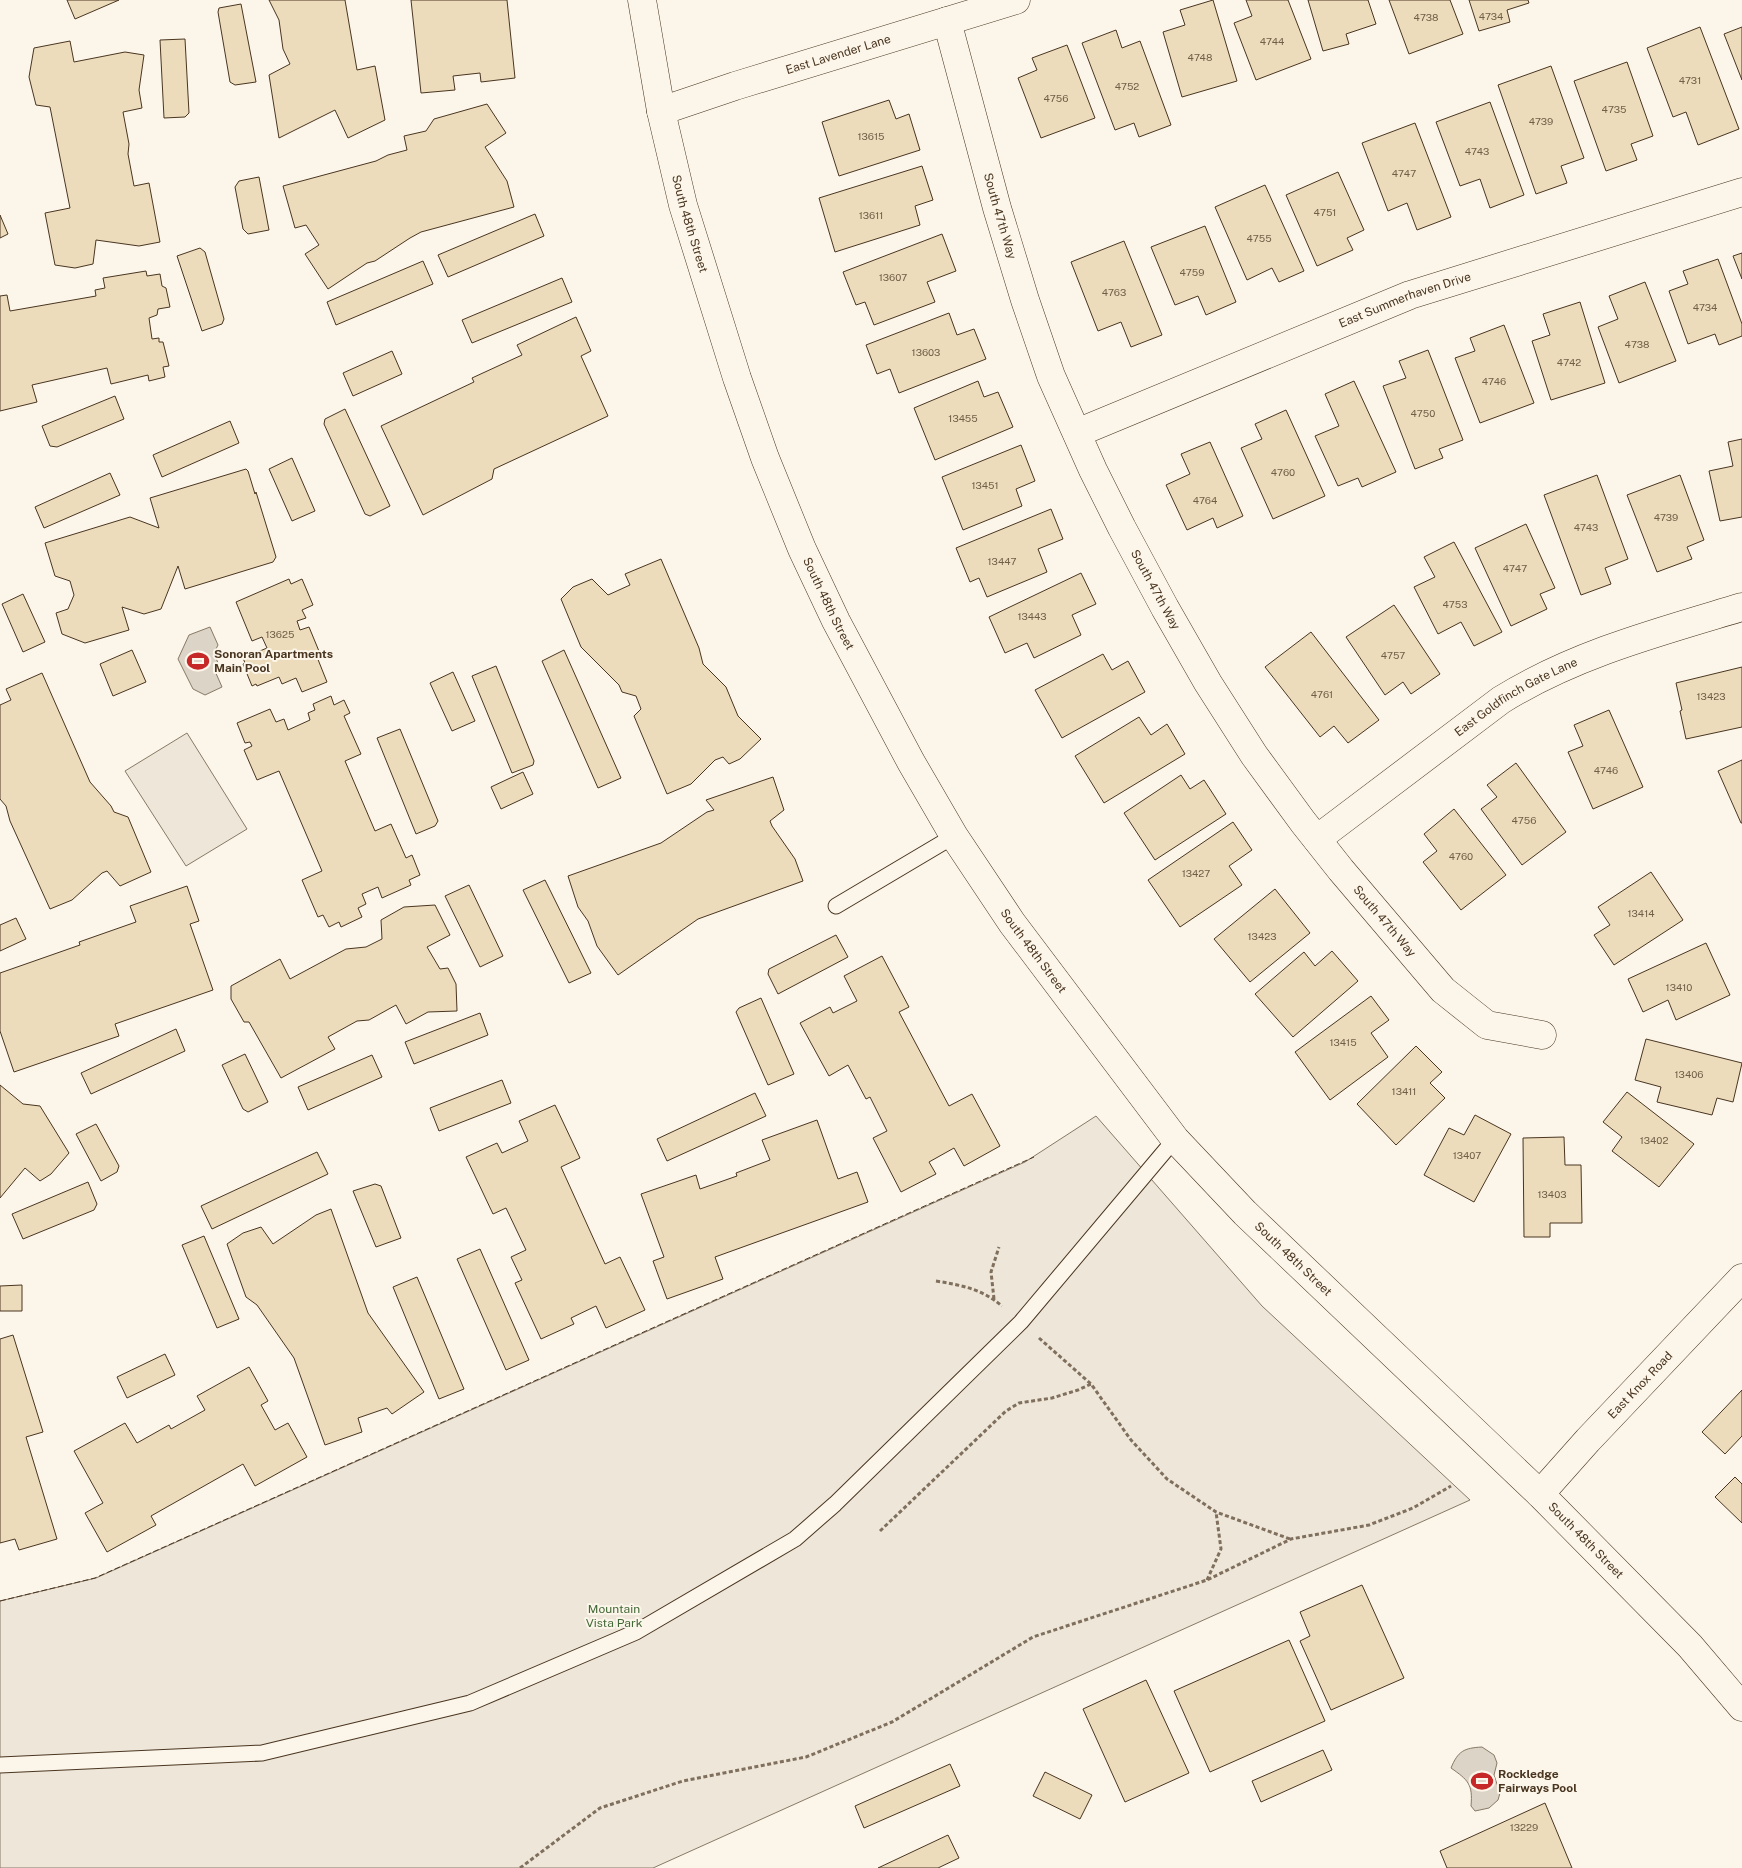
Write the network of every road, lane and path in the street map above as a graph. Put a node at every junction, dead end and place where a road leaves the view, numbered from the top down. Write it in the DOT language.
graph roads {
  1 [pos="642,0"];
  2 [pos="1016,0"];
  3 [pos="947,21"];
  4 [pos="661,111"];
  5 [pos="1742,192"];
  6 [pos="1077,433"];
  7 [pos="1742,607"];
  8 [pos="954,836"];
  9 [pos="1317,839"];
  10 [pos="836,906"];
  11 [pos="1542,1035"];
  12 [pos="1175,1139"];
  13 [pos="999,1247"];
  14 [pos="1742,1278"];
  15 [pos="936,1281"];
  16 [pos="1047,1344"];
  17 [pos="1091,1384"];
  18 [pos="1451,1486"];
  19 [pos="1540,1494"];
  20 [pos="1216,1512"];
  21 [pos="880,1531"];
  22 [pos="1290,1539"];
  23 [pos="1207,1580"];
  24 [pos="1742,1707"];
  25 [pos="0,1765"];
  26 [pos="520,1868"];
  1 -- 4 [label="street, South 48th Street"];
  2 -- 3 [label="street, East Lavender Lane"];
  3 -- 4 [label="street, East Lavender Lane"];
  3 -- 6 [label="street, South 47th Way"];
  4 -- 8 [label="street, South 48th Street"];
  5 -- 6 [label="street, East Summerhaven Drive"];
  6 -- 9 [label="street, South 47th Way"];
  7 -- 9 [label="street, East Goldfinch Gate Lane"];
  8 -- 10 [label="lane"];
  8 -- 12 [label="street, South 48th Street"];
  9 -- 11 [label="street, South 47th Way"];
  12 -- 19 [label="street, South 48th Street"];
  12 -- 25 [label="lane"];
  13 -- 15 [label="path"];
  14 -- 19 [label="street, East Knox Road"];
  16 -- 17 [label="path"];
  17 -- 20 [label="path"];
  17 -- 21 [label="path"];
  18 -- 22 [label="path"];
  19 -- 24 [label="street, South 48th Street"];
  20 -- 22 [label="path"];
  20 -- 23 [label="path"];
  22 -- 23 [label="path"];
  23 -- 26 [label="path"];
}
